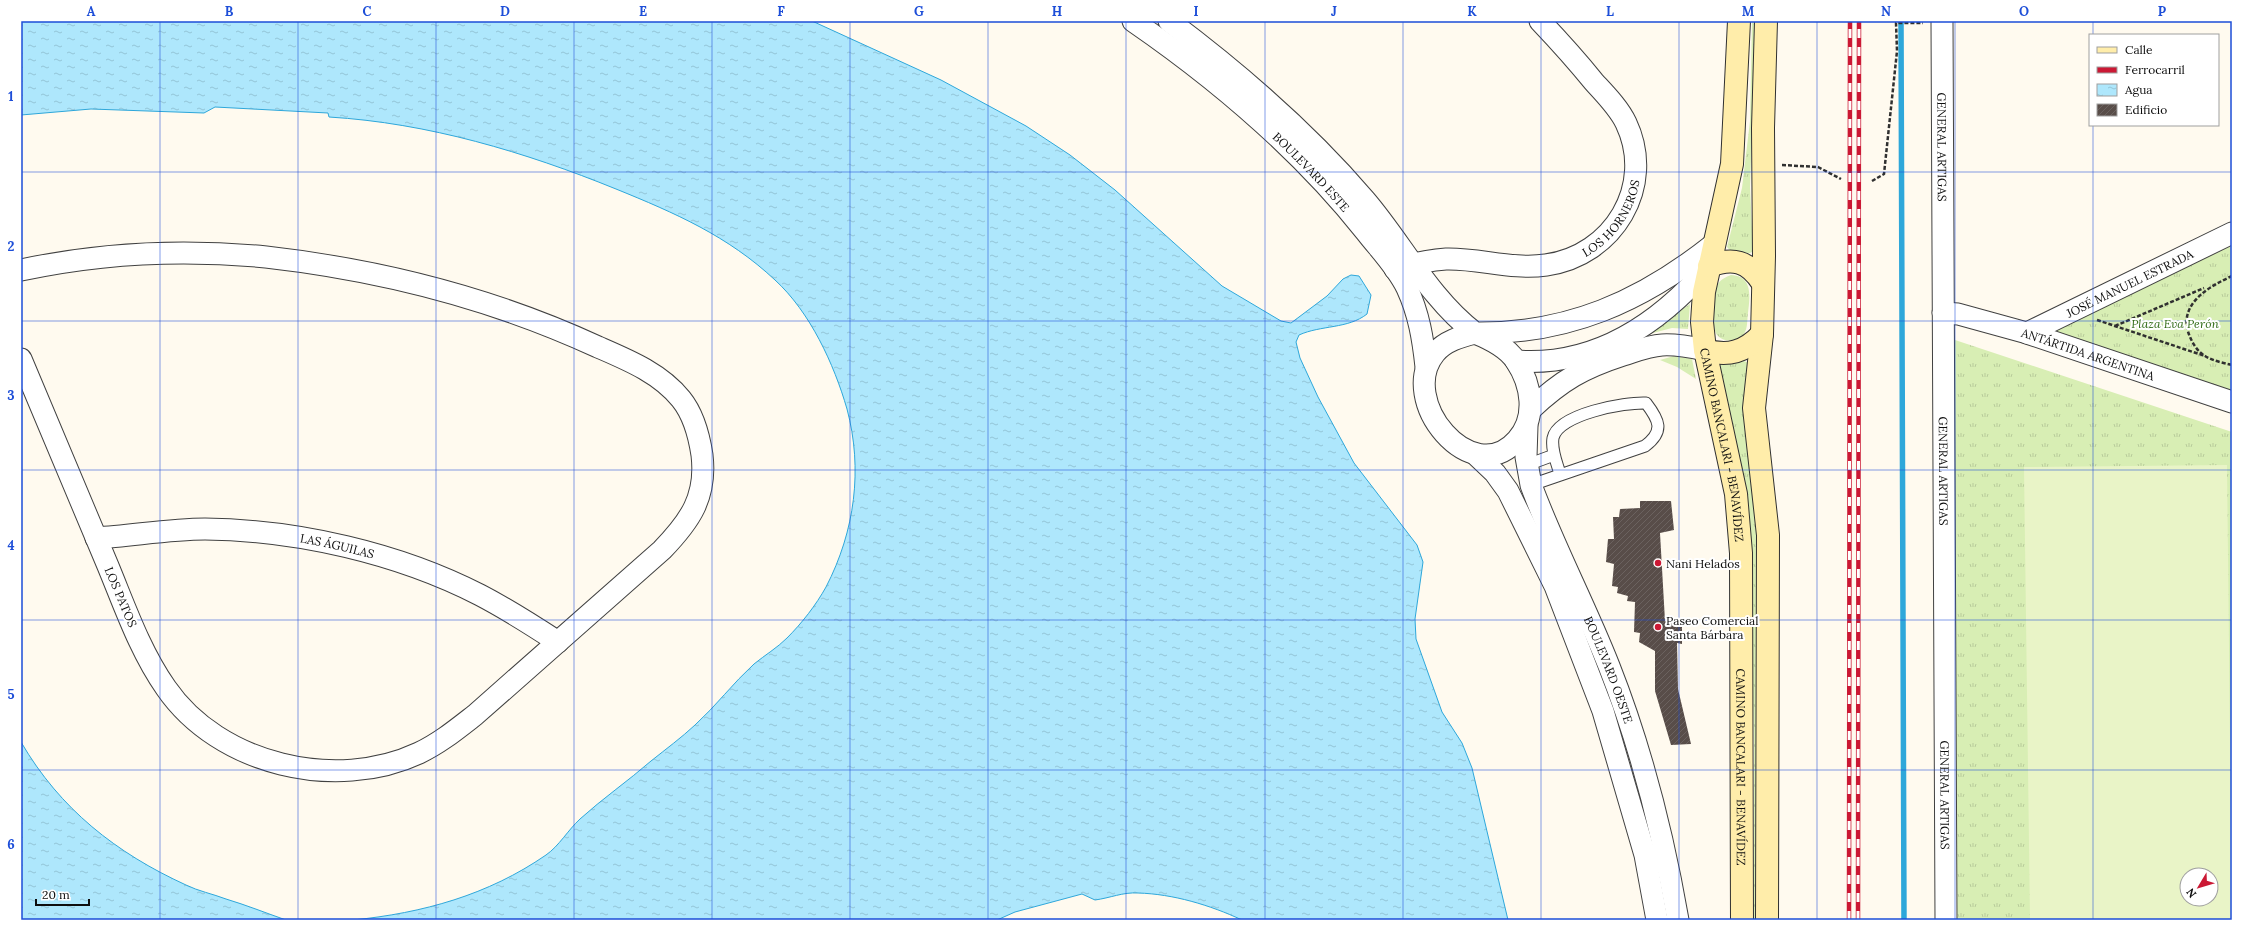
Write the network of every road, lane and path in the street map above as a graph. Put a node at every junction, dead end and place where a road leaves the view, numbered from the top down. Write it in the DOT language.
graph roads {
  1 [pos="1133,21"];
  2 [pos="1169,21"];
  3 [pos="1540,21"];
  4 [pos="1739,21"];
  5 [pos="1766,21"];
  6 [pos="1942,21"];
  7 [pos="1908,23"];
  8 [pos="1211,66"];
  9 [pos="1781,165"];
  10 [pos="1841,179"];
  11 [pos="1872,181"];
  12 [pos="2232,233"];
  13 [pos="1714,244"];
  14 [pos="1404,266"];
  15 [pos="1709,266"];
  16 [pos="21,270"];
  17 [pos="2232,276"];
  18 [pos="1762,282"];
  19 [pos="2210,286"];
  20 [pos="2071,311"];
  21 [pos="1943,313"];
  22 [pos="2115,326"];
  23 [pos="1474,333"];
  24 [pos="2027,333"];
  25 [pos="1762,334"];
  26 [pos="1704,350"];
  27 [pos="2205,356"];
  28 [pos="21,358"];
  29 [pos="1516,361"];
  30 [pos="2232,365"];
  31 [pos="1426,367"];
  32 [pos="2232,402"];
  33 [pos="1529,417"];
  34 [pos="1475,454"];
  35 [pos="1554,455"];
  36 [pos="1527,465"];
  37 [pos="1560,474"];
  38 [pos="1531,485"];
  39 [pos="1508,491"];
  40 [pos="96,538"];
  41 [pos="558,642"];
  42 [pos="1638,754"];
  43 [pos="1618,758"];
  44 [pos="1657,920"];
  45 [pos="1678,920"];
  46 [pos="1742,920"];
  47 [pos="1767,920"];
  48 [pos="1946,920"];
  1 -- 8 [label="street, BOULEVARD ESTE"];
  2 -- 8 [label="street, BOULEVARD ESTE"];
  3 -- 14 [label="street, LOS HORNEROS"];
  4 -- 13 [label="main road, CAMINO BANCALARI - BENAVÍDEZ"];
  5 -- 18 [label="main road"];
  6 -- 21 [label="street, GENERAL ARTIGAS"];
  7 -- 11 [label="path"];
  8 -- 14 [label="street, BOULEVARD ESTE"];
  9 -- 10 [label="path"];
  12 -- 20 [label="street, JOSÉ MANUEL ESTRADA"];
  13 -- 15 [label="main road, CAMINO BANCALARI - BENAVÍDEZ"];
  13 -- 23 [label="street"];
  14 -- 23 [label="street, BOULEVARD ESTE"];
  14 -- 31 [label="street, BOULEVARD ESTE"];
  15 -- 18 [label="main road"];
  15 -- 26 [label="main road, CAMINO BANCALARI - BENAVÍDEZ"];
  15 -- 29 [label="street"];
  16 -- 41 [label="street, LOS PATOS"];
  17 -- 19 [label="path"];
  18 -- 25 [label="main road"];
  19 -- 22 [label="path"];
  19 -- 27 [label="path"];
  20 -- 22 [label="path"];
  20 -- 24 [label="street, JOSÉ MANUEL ESTRADA"];
  21 -- 24 [label="street, ANTÁRTIDA ARGENTINA"];
  21 -- 48 [label="street, GENERAL ARTIGAS"];
  22 -- 27 [label="path"];
  23 -- 29 [label="street"];
  23 -- 31 [label="street"];
  24 -- 32 [label="street, ANTÁRTIDA ARGENTINA"];
  25 -- 26 [label="main road"];
  25 -- 47 [label="main road"];
  26 -- 33 [label="street"];
  26 -- 46 [label="main road, CAMINO BANCALARI - BENAVÍDEZ"];
  27 -- 30 [label="path"];
  28 -- 40 [label="street, LOS PATOS"];
  29 -- 33 [label="street"];
  31 -- 34 [label="street"];
  33 -- 34 [label="street"];
  33 -- 36 [label="street, BOULEVARD OESTE"];
  34 -- 39 [label="street, BOULEVARD OESTE"];
  35 -- 36 [label="lane"];
  35 -- 37 [label="lane"];
  35 -- 37 [label="lane"];
  36 -- 38 [label="street, BOULEVARD OESTE"];
  37 -- 38 [label="lane"];
  38 -- 39 [label="street"];
  38 -- 42 [label="street, BOULEVARD OESTE"];
  39 -- 43 [label="street, BOULEVARD OESTE"];
  40 -- 41 [label="street, LAS ÁGUILAS"];
  40 -- 41 [label="street, LOS PATOS"];
  42 -- 43 [label="street"];
  42 -- 45 [label="street, BOULEVARD OESTE"];
  43 -- 44 [label="street, BOULEVARD OESTE"];
}
